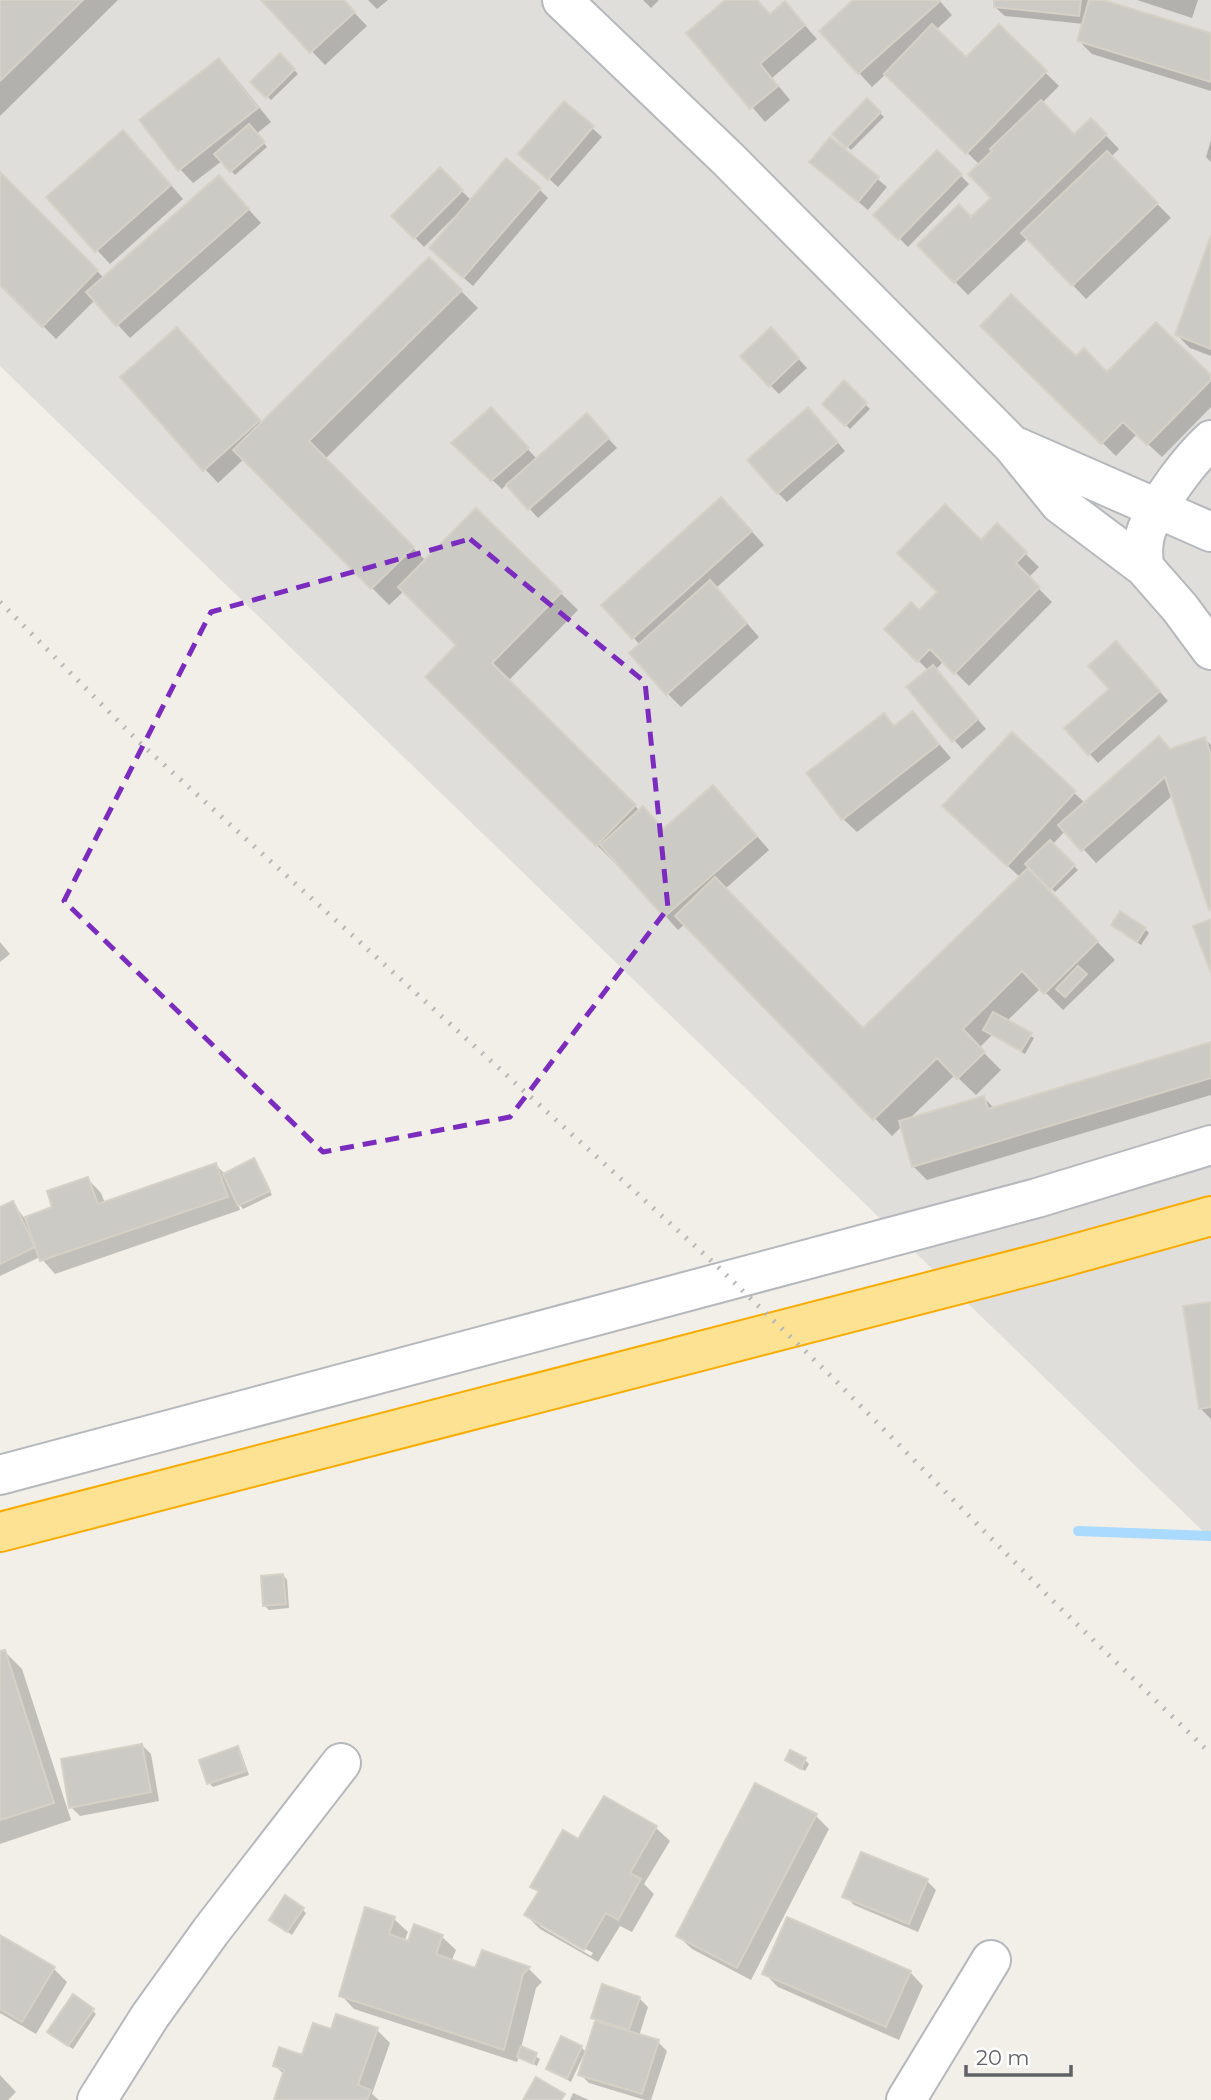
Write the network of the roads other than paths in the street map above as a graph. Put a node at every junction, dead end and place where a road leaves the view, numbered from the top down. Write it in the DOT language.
graph roads {
  1 [pos="562,0"];
  2 [pos="1211,440"];
  3 [pos="1012,445"];
  4 [pos="1185,470"];
  5 [pos="1097,483"];
  6 [pos="1159,508"];
  7 [pos="1211,532"];
  8 [pos="1144,567"];
  9 [pos="1211,650"];
  10 [pos="1211,1145"];
  11 [pos="1211,1189"];
  12 [pos="1211,1216"];
  13 [pos="1092,1249"];
  14 [pos="0,1475"];
  15 [pos="0,1532"];
  16 [pos="341,1763"];
  17 [pos="991,1961"];
  18 [pos="97,2100"];
  19 [pos="906,2100"];
  1 -- 3 [label="street"];
  2 -- 4 [label="street"];
  3 -- 5 [label="street"];
  3 -- 8 [label="street"];
  4 -- 5 [label="street"];
  4 -- 6 [label="street"];
  5 -- 6 [label="street"];
  6 -- 7 [label="street"];
  6 -- 8 [label="street"];
  8 -- 9 [label="street"];
  10 -- 14 [label="street"];
  11 -- 13 [label="highway"];
  12 -- 13 [label="highway"];
  13 -- 15 [label="highway"];
  16 -- 18 [label="street"];
  17 -- 19 [label="street"];
}
